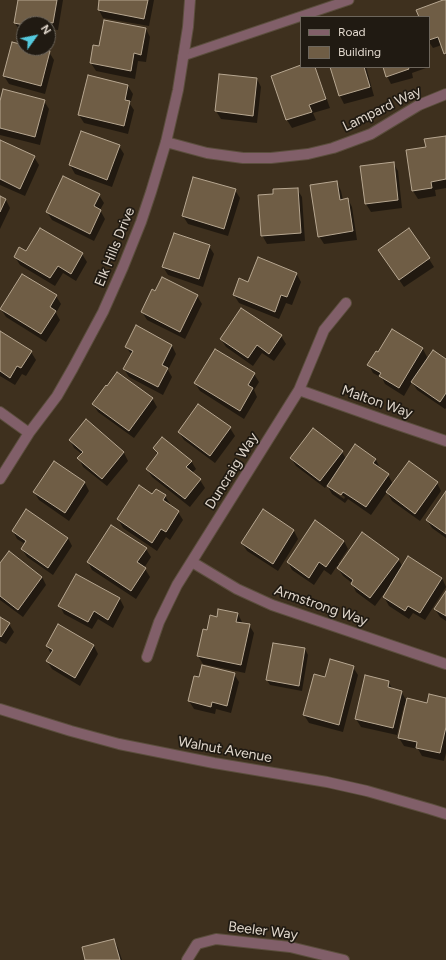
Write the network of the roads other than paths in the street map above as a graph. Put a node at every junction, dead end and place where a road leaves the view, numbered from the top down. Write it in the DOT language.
graph roads {
  1 [pos="190,0"];
  2 [pos="349,0"];
  3 [pos="302,16"];
  4 [pos="300,17"];
  5 [pos="183,56"];
  6 [pos="446,94"];
  7 [pos="166,142"];
  8 [pos="346,303"];
  9 [pos="299,390"];
  10 [pos="0,412"];
  11 [pos="29,433"];
  12 [pos="446,440"];
  13 [pos="0,480"];
  14 [pos="192,562"];
  15 [pos="147,657"];
  16 [pos="446,664"];
  17 [pos="0,709"];
  18 [pos="446,814"];
  19 [pos="187,960"];
  20 [pos="344,960"];
  1 -- 5 [label="street, Elk Hills Drive"];
  2 -- 3 [label="lane"];
  4 -- 5 [label="lane"];
  5 -- 7 [label="street, Elk Hills Drive"];
  6 -- 7 [label="street, Lampard Way"];
  7 -- 11 [label="street, Elk Hills Drive"];
  8 -- 9 [label="street, Duncraig Way"];
  9 -- 12 [label="street, Malton Way"];
  9 -- 14 [label="street, Duncraig Way"];
  10 -- 11 [label="street"];
  11 -- 13 [label="street, Elk Hills Drive"];
  14 -- 15 [label="street, Duncraig Way"];
  14 -- 16 [label="street, Armstrong Way"];
  17 -- 18 [label="street, Walnut Avenue"];
  19 -- 20 [label="street, Beeler Way"];
}
